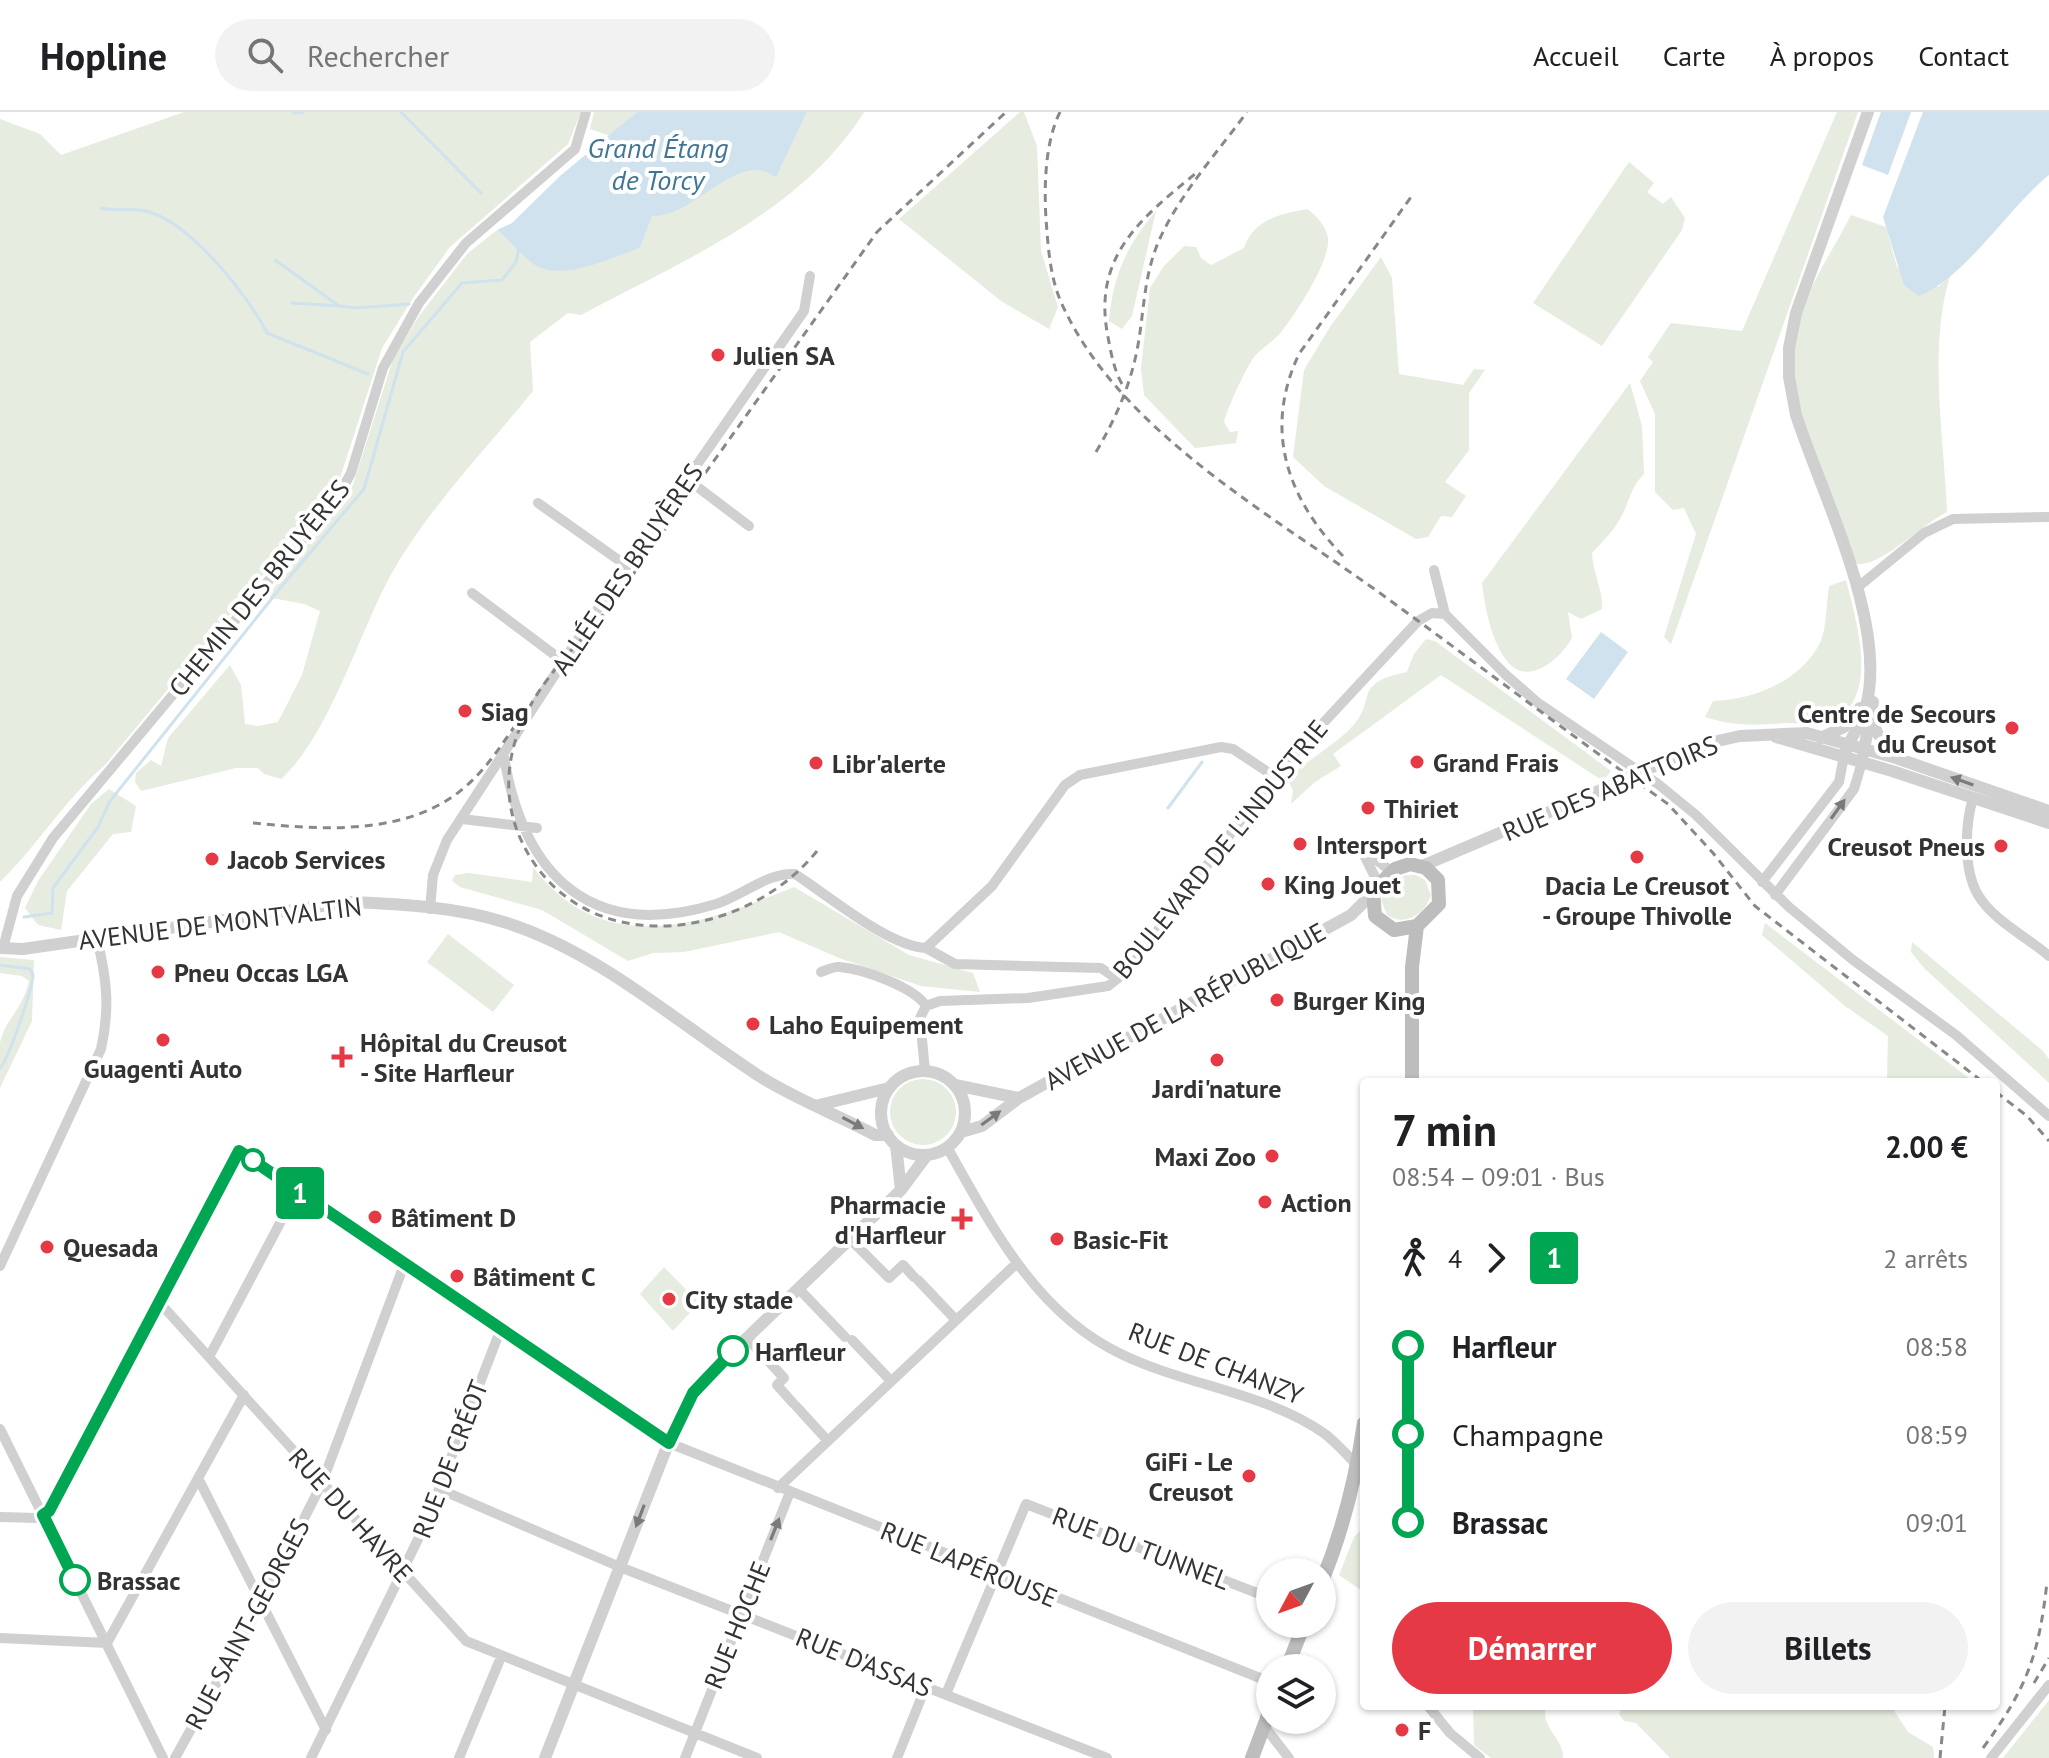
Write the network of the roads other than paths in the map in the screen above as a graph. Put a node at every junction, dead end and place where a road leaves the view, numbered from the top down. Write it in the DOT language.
graph roads {
  1 [pos="586,112"];
  2 [pos="1868,112"];
  3 [pos="810,276"];
  4 [pos="687,479"];
  5 [pos="538,503"];
  6 [pos="2049,517"];
  7 [pos="749,526"];
  8 [pos="627,566"];
  9 [pos="1434,570"];
  10 [pos="1858,587"];
  11 [pos="472,593"];
  12 [pos="1445,614"];
  13 [pos="564,662"];
  14 [pos="1870,673"];
  15 [pos="1868,691"];
  16 [pos="1871,716"];
  17 [pos="1769,735"];
  18 [pos="1821,738"];
  19 [pos="1845,751"];
  20 [pos="1863,756"];
  21 [pos="504,757"];
  22 [pos="1902,760"];
  23 [pos="1274,776"];
  24 [pos="1973,798"];
  25 [pos="2049,811"];
  26 [pos="462,819"];
  27 [pos="2049,823"];
  28 [pos="520,826"];
  29 [pos="537,828"];
  30 [pos="1453,855"];
  31 [pos="1422,866"];
  32 [pos="1392,872"];
  33 [pos="1762,882"];
  34 [pos="1439,883"];
  35 [pos="1375,889"];
  36 [pos="1775,895"];
  37 [pos="430,909"];
  38 [pos="1351,915"];
  39 [pos="1375,916"];
  40 [pos="1417,926"];
  41 [pos="1397,931"];
  42 [pos="97,939"];
  43 [pos="2,948"];
  44 [pos="926,948"];
  45 [pos="2049,956"];
  46 [pos="1412,967"];
  47 [pos="821,972"];
  48 [pos="1117,979"];
  49 [pos="926,1006"];
  50 [pos="925,1071"];
  51 [pos="1412,1078"];
  52 [pos="955,1085"];
  53 [pos="889,1088"];
  54 [pos="1019,1098"];
  55 [pos="819,1105"];
  56 [pos="2049,1116"];
  57 [pos="961,1132"];
  58 [pos="892,1140"];
  59 [pos="947,1147"];
  60 [pos="927,1155"];
  61 [pos="901,1190"];
  62 [pos="297,1191"];
  63 [pos="850,1239"];
  64 [pos="1017,1263"];
  65 [pos="404,1265"];
  66 [pos="0,1266"];
  67 [pos="798,1288"];
  68 [pos="159,1302"];
  69 [pos="956,1320"];
  70 [pos="500,1331"];
  71 [pos="747,1338"];
  72 [pos="209,1357"];
  73 [pos="891,1381"];
  74 [pos="244,1395"];
  75 [pos="0,1429"];
  76 [pos="828,1441"];
  77 [pos="669,1443"];
  78 [pos="1360,1469"];
  79 [pos="1360,1473"];
  80 [pos="198,1478"];
  81 [pos="322,1483"];
  82 [pos="778,1488"];
  83 [pos="439,1489"];
  84 [pos="790,1492"];
  85 [pos="43,1515"];
  86 [pos="0,1517"];
  87 [pos="1331,1558"];
  88 [pos="620,1567"];
  89 [pos="403,1574"];
  90 [pos="995,1574"];
  91 [pos="1256,1593"];
  92 [pos="261,1604"];
  93 [pos="741,1613"];
  94 [pos="0,1638"];
  95 [pos="107,1643"];
  96 [pos="501,1657"];
  97 [pos="1256,1677"];
  98 [pos="574,1685"];
  99 [pos="2049,1685"];
  100 [pos="926,1686"];
  101 [pos="946,1694"];
  102 [pos="1431,1710"];
  103 [pos="326,1730"];
  104 [pos="695,1733"];
  105 [pos="1261,1734"];
  106 [pos="1270,1734"];
  107 [pos="163,1758"];
  108 [pos="175,1758"];
  109 [pos="311,1758"];
  110 [pos="459,1758"];
  111 [pos="545,1758"];
  112 [pos="685,1758"];
  113 [pos="757,1758"];
  114 [pos="897,1758"];
  115 [pos="1107,1758"];
  116 [pos="1252,1758"];
  117 [pos="1289,1758"];
  118 [pos="1480,1758"];
  119 [pos="1991,1758"];
  1 -- 43 [label="street, CHEMIN DES BRUYÈRES"];
  2 -- 10 [label="street"];
  3 -- 4 [label="street, ALLÉE DES BRUYÈRES"];
  4 -- 7 [label="street"];
  4 -- 8 [label="street, ALLÉE DES BRUYÈRES"];
  5 -- 8 [label="street"];
  6 -- 10 [label="street"];
  8 -- 13 [label="street, ALLÉE DES BRUYÈRES"];
  9 -- 12 [label="street"];
  10 -- 14 [label="street"];
  11 -- 13 [label="street"];
  12 -- 23 [label="street, BOULEVARD DE L'INDUSTRIE"];
  12 -- 33 [label="street"];
  13 -- 21 [label="street, ALLÉE DES BRUYÈRES"];
  14 -- 15 [label="street"];
  14 -- 16 [label="street"];
  15 -- 18 [label="street"];
  15 -- 19 [label="street"];
  16 -- 20 [label="street"];
  16 -- 22 [label="street"];
  17 -- 18 [label="street, RUE DES ABATTOIRS"];
  17 -- 19 [label="street"];
  17 -- 30 [label="street, RUE DES ABATTOIRS, bridge"];
  18 -- 19 [label="street, RUE DES ABATTOIRS"];
  19 -- 20 [label="street"];
  19 -- 33 [label="street"];
  20 -- 22 [label="street"];
  20 -- 24 [label="street"];
  36 -- 20 [label="street, one-way"];
  21 -- 26 [label="street, ALLÉE DES BRUYÈRES"];
  21 -- 28 [label="street"];
  25 -- 22 [label="street, one-way"];
  23 -- 44 [label="street"];
  23 -- 48 [label="street, BOULEVARD DE L'INDUSTRIE"];
  24 -- 27 [label="street"];
  24 -- 45 [label="street"];
  26 -- 28 [label="street"];
  26 -- 37 [label="street, ALLÉE DES BRUYÈRES"];
  28 -- 29 [label="street"];
  28 -- 44 [label="street"];
  30 -- 31 [label="street, RUE DES ABATTOIRS"];
  30 -- 34 [label="street"];
  31 -- 32 [label="main road"];
  31 -- 34 [label="main road"];
  32 -- 35 [label="main road"];
  32 -- 35 [label="street"];
  33 -- 36 [label="street"];
  34 -- 40 [label="main road"];
  35 -- 38 [label="street, AVENUE DE LA RÉPUBLIQUE"];
  35 -- 39 [label="main road"];
  36 -- 56 [label="street"];
  37 -- 42 [label="street, AVENUE DE MONTVALTIN"];
  37 -- 55 [label="street, AVENUE DE MONTVALTIN"];
  38 -- 39 [label="street, AVENUE DE LA RÉPUBLIQUE"];
  38 -- 54 [label="street, AVENUE DE LA RÉPUBLIQUE"];
  39 -- 41 [label="main road"];
  40 -- 41 [label="main road"];
  40 -- 46 [label="main road"];
  41 -- 46 [label="main road"];
  42 -- 43 [label="street, AVENUE DE MONTVALTIN"];
  42 -- 66 [label="street"];
  44 -- 48 [label="street"];
  46 -- 51 [label="main road"];
  47 -- 49 [label="street"];
  48 -- 49 [label="street, BOULEVARD DE L'INDUSTRIE"];
  49 -- 50 [label="street"];
  50 -- 52 [label="street"];
  50 -- 53 [label="street"];
  52 -- 54 [label="street, AVENUE DE LA RÉPUBLIQUE"];
  52 -- 57 [label="street"];
  53 -- 55 [label="street"];
  53 -- 58 [label="street"];
  57 -- 54 [label="street, AVENUE DE LA RÉPUBLIQUE, one-way"];
  55 -- 58 [label="street, AVENUE DE MONTVALTIN, one-way"];
  57 -- 59 [label="street"];
  58 -- 60 [label="street"];
  58 -- 61 [label="street"];
  59 -- 60 [label="street"];
  59 -- 64 [label="street, RUE DE CHANZY"];
  60 -- 61 [label="street"];
  61 -- 63 [label="street"];
  62 -- 65 [label="street, RUE LAPÉROUSE"];
  62 -- 68 [label="street, RUE LAPÉROUSE"];
  62 -- 72 [label="street"];
  63 -- 67 [label="street"];
  63 -- 69 [label="street"];
  64 -- 69 [label="street"];
  64 -- 78 [label="street, RUE DE CHANZY"];
  65 -- 70 [label="street, RUE LAPÉROUSE"];
  65 -- 81 [label="street, RUE SAINT-GEORGES"];
  67 -- 71 [label="street"];
  67 -- 73 [label="street"];
  68 -- 72 [label="street, RUE DU HAVRE"];
  68 -- 85 [label="street"];
  69 -- 73 [label="street"];
  70 -- 77 [label="street, RUE LAPÉROUSE"];
  70 -- 83 [label="street, RUE DE CRÉOT"];
  71 -- 76 [label="street"];
  71 -- 77 [label="street"];
  72 -- 74 [label="street, RUE DU HAVRE"];
  73 -- 76 [label="street"];
  74 -- 80 [label="street"];
  74 -- 81 [label="street, RUE DU HAVRE"];
  75 -- 85 [label="street"];
  76 -- 82 [label="street"];
  77 -- 82 [label="street, RUE LAPÉROUSE"];
  77 -- 88 [label="street, one-way"];
  79 -- 87 [label="main road"];
  80 -- 92 [label="street"];
  80 -- 95 [label="street"];
  81 -- 89 [label="street, RUE DU HAVRE"];
  81 -- 92 [label="street, RUE SAINT-GEORGES"];
  82 -- 84 [label="street, RUE LAPÉROUSE"];
  83 -- 88 [label="street, RUE D'ASSAS"];
  83 -- 89 [label="street, RUE DE CRÉOT"];
  84 -- 90 [label="street, RUE LAPÉROUSE"];
  93 -- 84 [label="street, RUE HOCHE, one-way"];
  85 -- 86 [label="street"];
  85 -- 95 [label="street"];
  88 -- 93 [label="street, RUE D'ASSAS"];
  88 -- 98 [label="street"];
  89 -- 96 [label="street, RUE DU HAVRE"];
  89 -- 103 [label="street, RUE DE CRÉOT"];
  90 -- 91 [label="street, RUE DU TUNNEL"];
  90 -- 97 [label="street, RUE LAPÉROUSE"];
  90 -- 101 [label="street, RUE DU TUNNEL"];
  92 -- 103 [label="street"];
  92 -- 108 [label="street, RUE SAINT-GEORGES"];
  93 -- 100 [label="street, RUE D'ASSAS"];
  93 -- 104 [label="street, RUE HOCHE"];
  94 -- 95 [label="street"];
  95 -- 107 [label="street"];
  96 -- 98 [label="street, RUE DU HAVRE"];
  96 -- 110 [label="street"];
  98 -- 104 [label="street, RUE DU HAVRE"];
  98 -- 111 [label="street"];
  99 -- 119 [label="street"];
  100 -- 101 [label="street, RUE D'ASSAS"];
  100 -- 114 [label="street"];
  101 -- 115 [label="street, RUE D'ASSAS"];
  102 -- 118 [label="street"];
  103 -- 109 [label="street, RUE DE CRÉOT"];
  104 -- 112 [label="street, RUE HOCHE"];
  104 -- 113 [label="street, RUE DU HAVRE"];
  105 -- 116 [label="main road"];
  106 -- 117 [label="street"];
}
